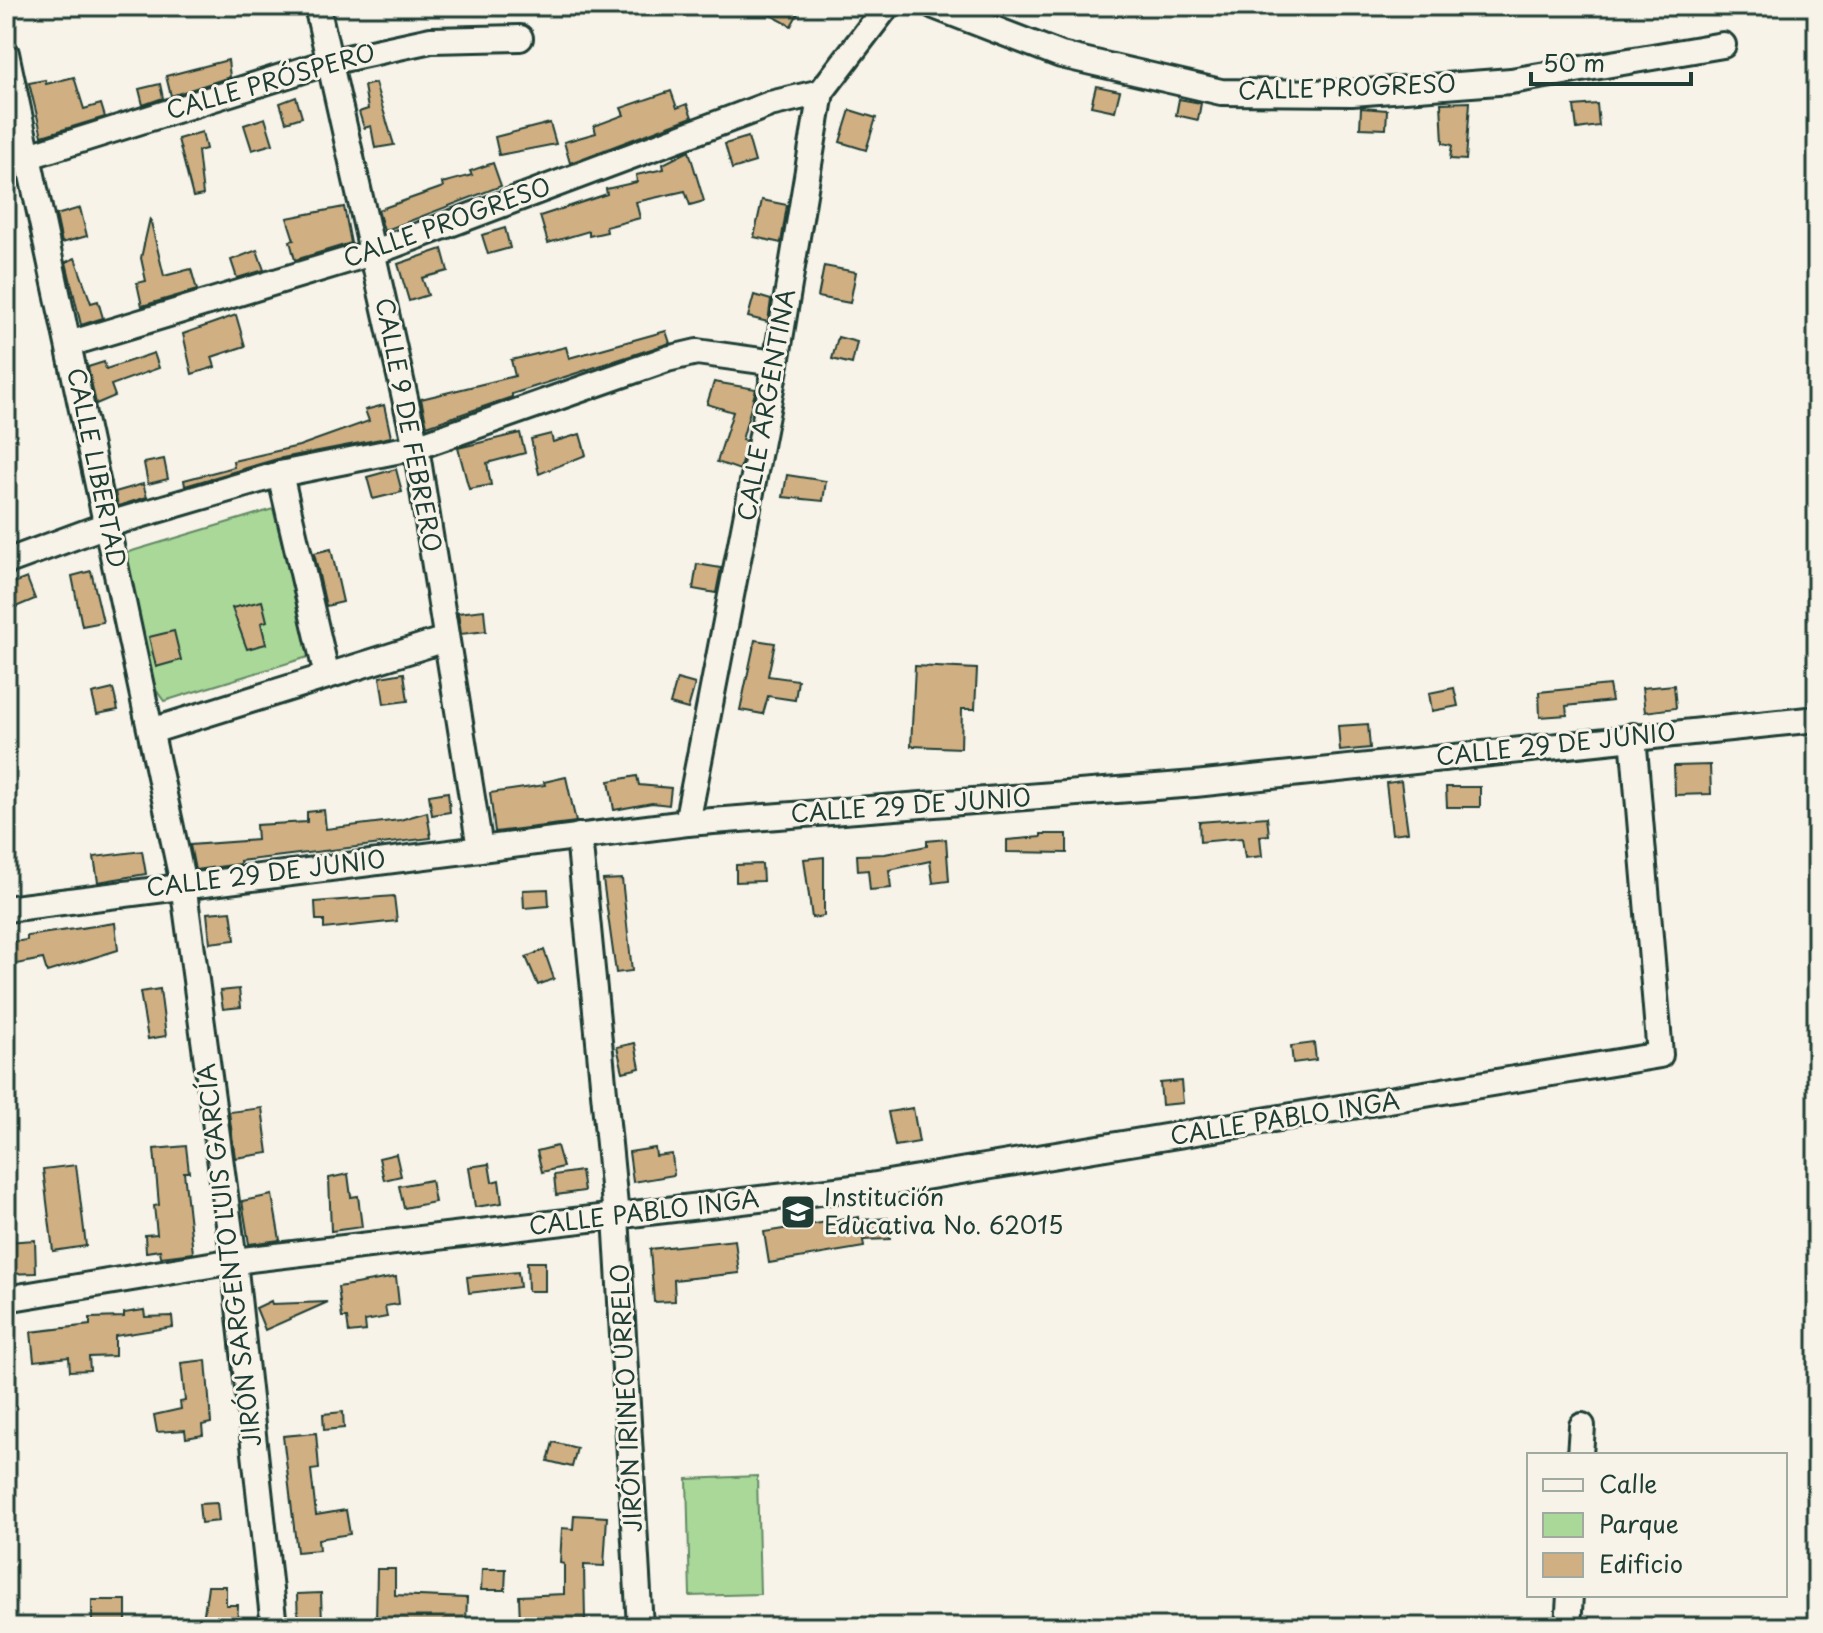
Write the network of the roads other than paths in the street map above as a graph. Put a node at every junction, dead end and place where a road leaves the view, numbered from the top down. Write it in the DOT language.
graph roads {
  1 [pos="317,6"];
  2 [pos="887,6"];
  3 [pos="934,6"];
  4 [pos="520,38"];
  5 [pos="1723,45"];
  6 [pos="6,53"];
  7 [pos="329,62"];
  8 [pos="821,92"];
  9 [pos="29,156"];
  10 [pos="375,252"];
  11 [pos="69,344"];
  12 [pos="776,363"];
  13 [pos="416,447"];
  14 [pos="280,474"];
  15 [pos="109,524"];
  16 [pos="6,562"];
  17 [pos="446,639"];
  18 [pos="327,676"];
  19 [pos="1817,719"];
  20 [pos="151,731"];
  21 [pos="1633,736"];
  22 [pos="687,823"];
  23 [pos="579,836"];
  24 [pos="480,848"];
  25 [pos="183,884"];
  26 [pos="6,909"];
  27 [pos="616,1216"];
  28 [pos="234,1261"];
  29 [pos="6,1299"];
  30 [pos="1582,1426"];
  31 [pos="1580,1453"];
  32 [pos="1570,1597"];
  33 [pos="274,1627"];
  34 [pos="640,1627"];
  35 [pos="1568,1627"];
  1 -- 7 [label="street, CALLE 9 DE FEBRERO"];
  2 -- 8 [label="street, CALLE ARGENTINA"];
  3 -- 5 [label="street, CALLE PROGRESO"];
  4 -- 7 [label="street, CALLE PRÓSPERO"];
  6 -- 9 [label="street, CALLE LIBERTAD"];
  7 -- 9 [label="street, CALLE PRÓSPERO"];
  7 -- 10 [label="street, CALLE 9 DE FEBRERO"];
  8 -- 10 [label="street, CALLE PROGRESO"];
  8 -- 12 [label="street, CALLE ARGENTINA"];
  9 -- 11 [label="street, CALLE LIBERTAD"];
  10 -- 11 [label="street, CALLE PROGRESO"];
  10 -- 13 [label="street, CALLE 9 DE FEBRERO"];
  11 -- 15 [label="street, CALLE LIBERTAD"];
  12 -- 13 [label="street"];
  12 -- 22 [label="street, CALLE ARGENTINA"];
  13 -- 14 [label="street"];
  13 -- 17 [label="street, CALLE 9 DE FEBRERO"];
  14 -- 15 [label="street"];
  14 -- 18 [label="street"];
  15 -- 16 [label="street"];
  15 -- 20 [label="street, CALLE LIBERTAD"];
  17 -- 18 [label="street"];
  17 -- 24 [label="street, CALLE 9 DE FEBRERO"];
  18 -- 20 [label="street"];
  19 -- 21 [label="street, CALLE 29 DE JUNIO"];
  20 -- 25 [label="street, CALLE LIBERTAD"];
  21 -- 22 [label="street, CALLE 29 DE JUNIO"];
  21 -- 27 [label="street, CALLE PABLO INGA"];
  22 -- 23 [label="street, CALLE 29 DE JUNIO"];
  23 -- 24 [label="street, CALLE 29 DE JUNIO"];
  23 -- 27 [label="street, JIRÓN IRINEO URRELO"];
  24 -- 25 [label="street, CALLE 29 DE JUNIO"];
  25 -- 26 [label="street, CALLE 29 DE JUNIO"];
  25 -- 28 [label="street, JIRÓN SARGENTO LUIS GARCÍA"];
  27 -- 28 [label="street, CALLE PABLO INGA"];
  27 -- 34 [label="street, JIRÓN IRINEO URRELO"];
  28 -- 29 [label="street, CALLE PABLO INGA"];
  28 -- 33 [label="street, JIRÓN SARGENTO LUIS GARCÍA"];
  30 -- 31 [label="street"];
  32 -- 35 [label="street"];
}
